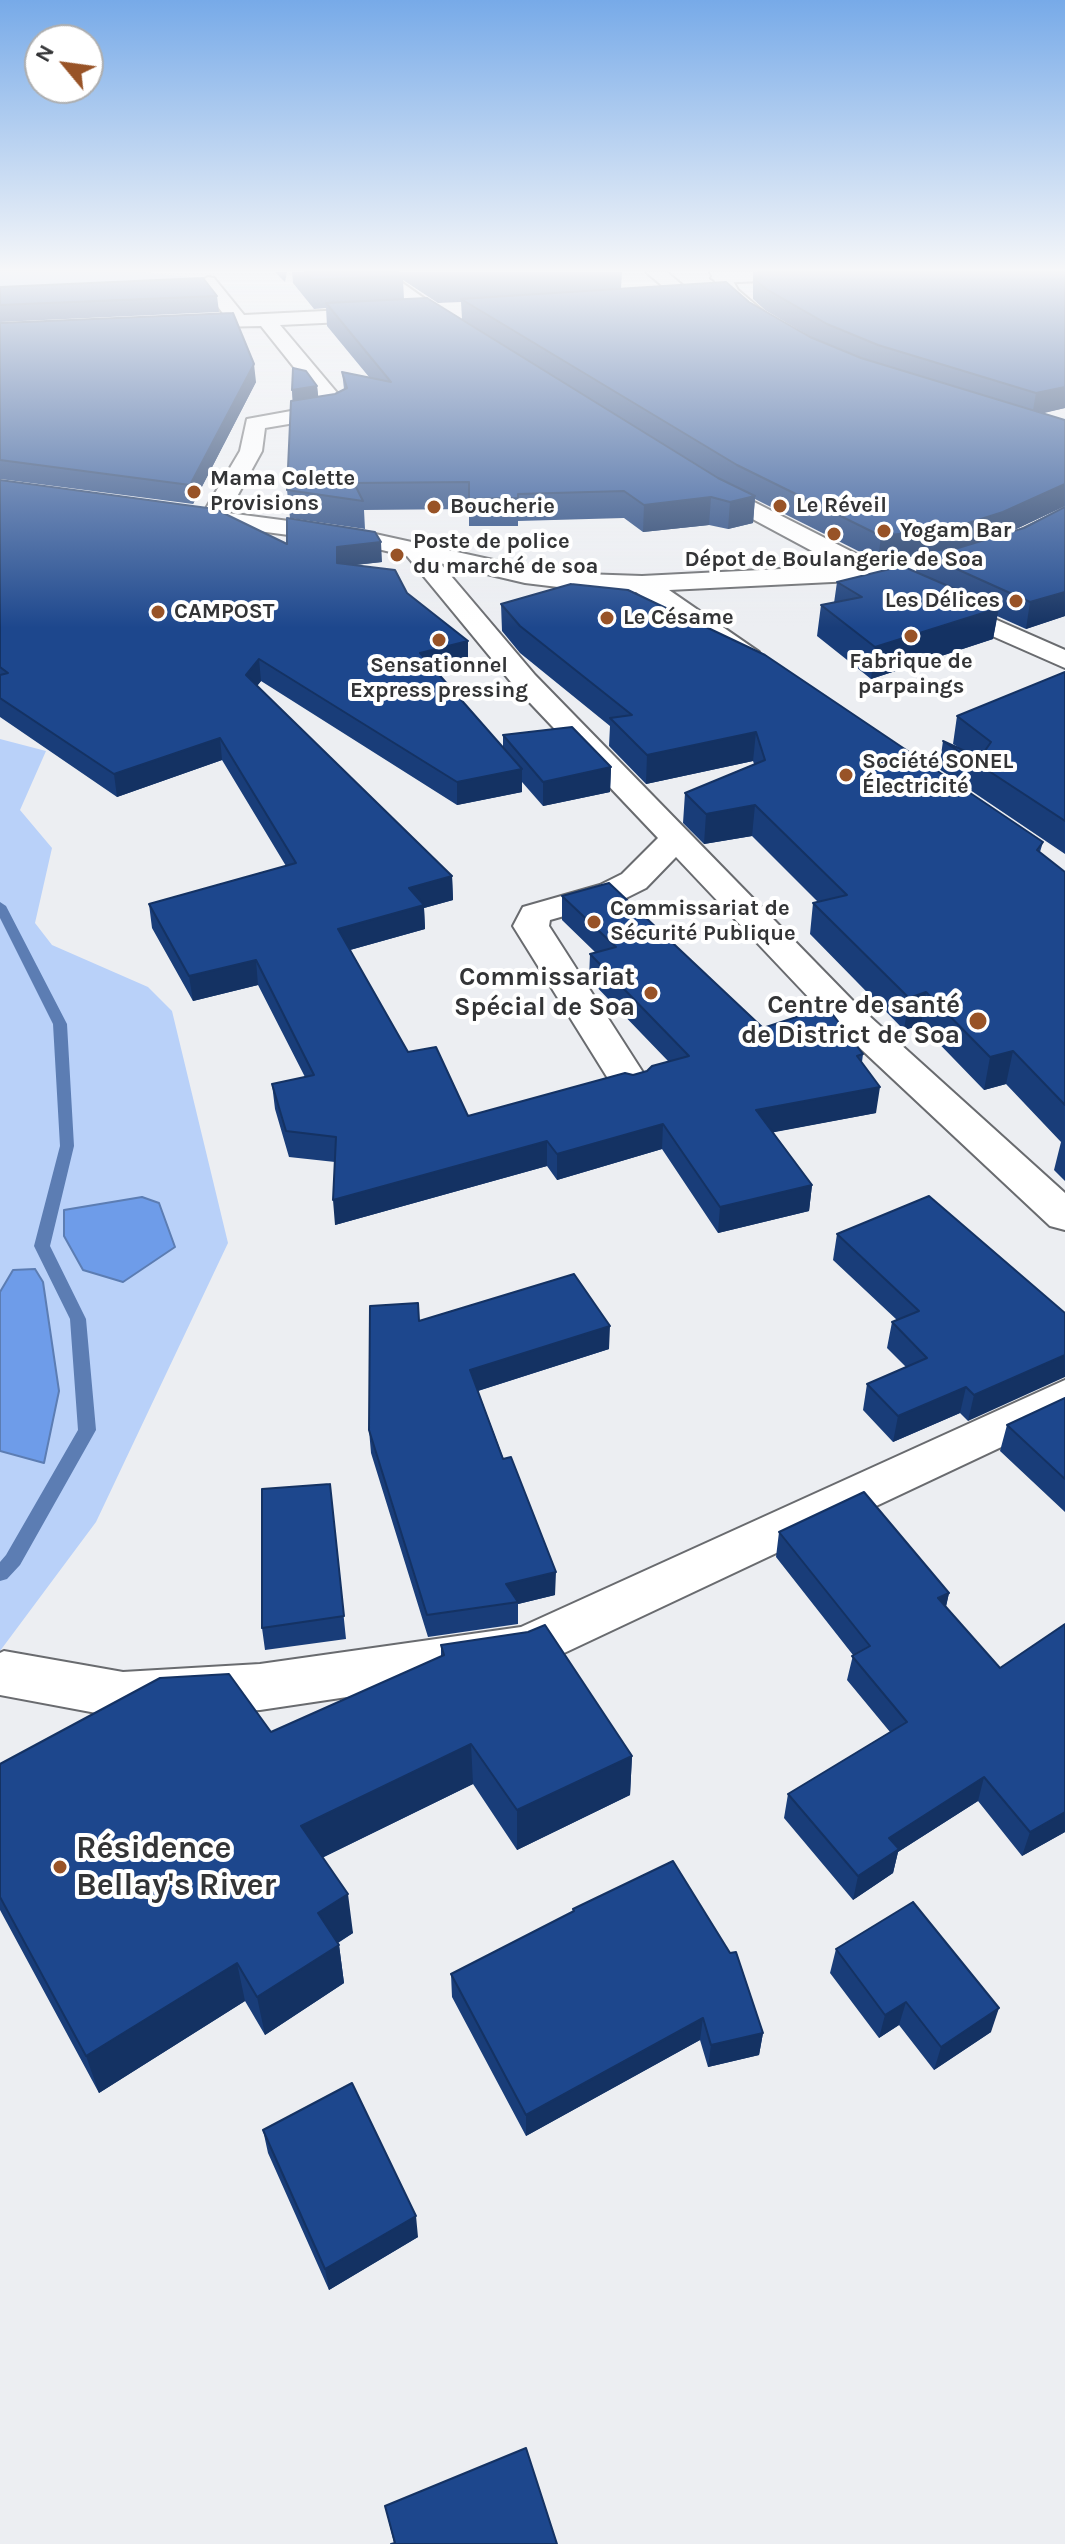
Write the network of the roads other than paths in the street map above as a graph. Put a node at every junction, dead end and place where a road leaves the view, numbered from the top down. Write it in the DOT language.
graph roads {
  1 [pos="324,391"];
  2 [pos="686,473"];
  3 [pos="166,513"];
  4 [pos="1065,516"];
  5 [pos="212,519"];
  6 [pos="417,552"];
  7 [pos="873,572"];
  8 [pos="642,584"];
  9 [pos="1065,660"];
  10 [pos="778,678"];
  11 [pos="675,839"];
  12 [pos="631,1085"];
  13 [pos="1065,1216"];
  14 [pos="1065,1397"];
  15 [pos="4,1674"];
  1 -- 5 [label="street"];
  2 -- 7 [label="street"];
  3 -- 5 [label="street"];
  4 -- 7 [label="street"];
  5 -- 6 [label="street"];
  6 -- 8 [label="street"];
  6 -- 11 [label="street"];
  7 -- 8 [label="street"];
  7 -- 9 [label="street"];
  8 -- 10 [label="street"];
  11 -- 12 [label="street"];
  11 -- 13 [label="street"];
  14 -- 15 [label="street"];
}
